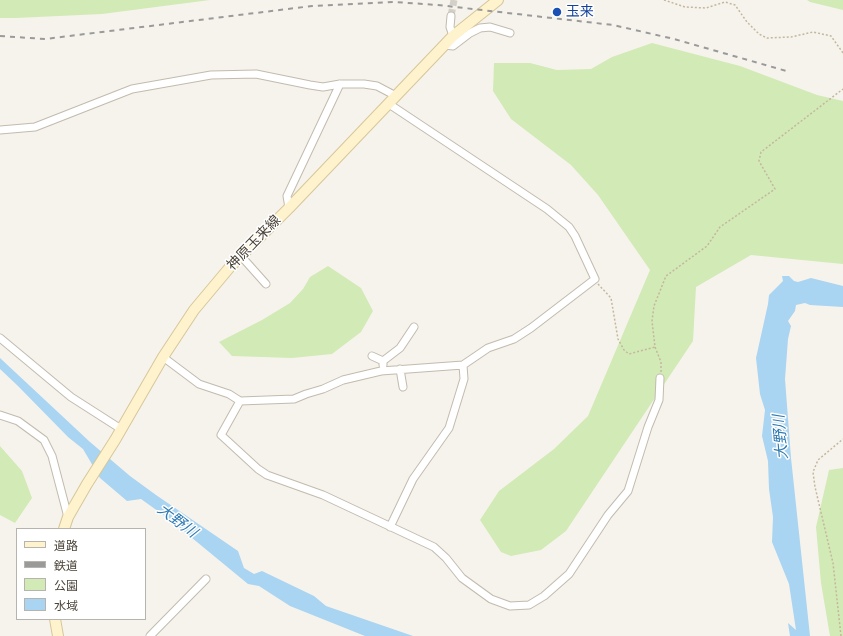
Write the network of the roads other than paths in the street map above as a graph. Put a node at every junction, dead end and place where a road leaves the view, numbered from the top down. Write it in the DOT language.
graph roads {
  1 [pos="498,0"];
  2 [pos="451,16"];
  3 [pos="510,33"];
  4 [pos="453,36"];
  5 [pos="445,45"];
  6 [pos="340,84"];
  7 [pos="396,96"];
  8 [pos="389,104"];
  9 [pos="0,130"];
  10 [pos="289,208"];
  11 [pos="241,256"];
  12 [pos="266,284"];
  13 [pos="414,327"];
  14 [pos="0,338"];
  15 [pos="372,356"];
  16 [pos="163,357"];
  17 [pos="383,361"];
  18 [pos="463,365"];
  19 [pos="400,369"];
  20 [pos="381,371"];
  21 [pos="660,378"];
  22 [pos="403,387"];
  23 [pos="240,401"];
  24 [pos="0,415"];
  25 [pos="121,429"];
  26 [pos="68,518"];
  27 [pos="390,527"];
  28 [pos="64,528"];
  29 [pos="206,579"];
  30 [pos="55,620"];
  31 [pos="58,636"];
  32 [pos="150,636"];
  1 -- 4 [label="main road, 神原玉来線"];
  2 -- 4 [label="street"];
  3 -- 5 [label="street"];
  4 -- 5 [label="main road, 神原玉来線"];
  5 -- 7 [label="main road, 神原玉来線"];
  6 -- 7 [label="street"];
  6 -- 9 [label="street"];
  6 -- 10 [label="street"];
  7 -- 8 [label="main road, 神原玉来線"];
  8 -- 10 [label="main road, 神原玉来線"];
  8 -- 18 [label="street"];
  10 -- 11 [label="main road, 神原玉来線"];
  11 -- 12 [label="street"];
  11 -- 16 [label="main road, 神原玉来線"];
  13 -- 17 [label="street"];
  14 -- 25 [label="street"];
  15 -- 17 [label="street"];
  16 -- 23 [label="street"];
  16 -- 25 [label="main road, 神原玉来線"];
  17 -- 20 [label="street"];
  18 -- 19 [label="street"];
  18 -- 27 [label="street"];
  19 -- 20 [label="street"];
  19 -- 22 [label="street"];
  20 -- 23 [label="street"];
  21 -- 27 [label="street"];
  23 -- 27 [label="street"];
  24 -- 26 [label="street"];
  25 -- 26 [label="main road, 神原玉来線"];
  26 -- 28 [label="main road, 神原玉来線"];
  29 -- 32 [label="street"];
  30 -- 31 [label="main road"];
}
